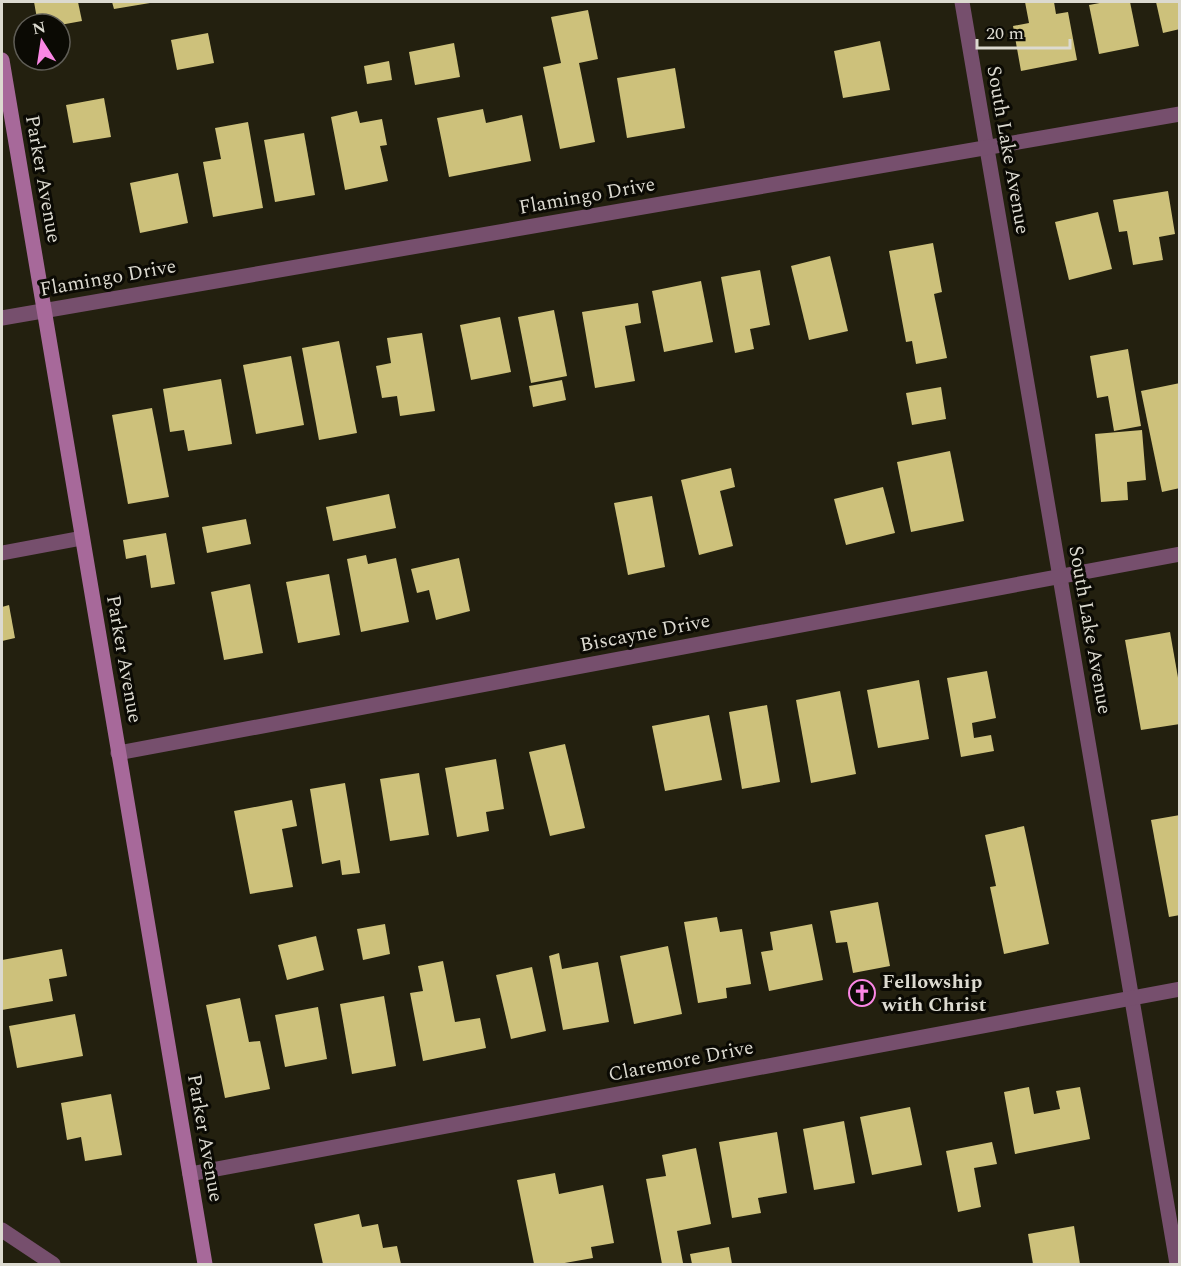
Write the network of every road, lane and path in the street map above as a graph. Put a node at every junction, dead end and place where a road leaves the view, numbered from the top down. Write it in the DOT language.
graph roads {
  1 [pos="962,2"];
  2 [pos="2,60"];
  3 [pos="1179,114"];
  4 [pos="986,149"];
  5 [pos="44,310"];
  6 [pos="2,318"];
  7 [pos="82,538"];
  8 [pos="2,553"];
  9 [pos="1179,554"];
  10 [pos="1060,577"];
  11 [pos="118,753"];
  12 [pos="1179,989"];
  13 [pos="1132,998"];
  14 [pos="190,1174"];
  15 [pos="2,1230"];
  16 [pos="52,1264"];
  17 [pos="205,1264"];
  18 [pos="1177,1264"];
  1 -- 4 [label="street, South Lake Avenue"];
  2 -- 5 [label="street, Parker Avenue"];
  3 -- 4 [label="street, Flamingo Drive"];
  4 -- 5 [label="street, Flamingo Drive"];
  4 -- 10 [label="street, South Lake Avenue"];
  5 -- 6 [label="street, Flamingo Drive"];
  5 -- 7 [label="street, Parker Avenue"];
  7 -- 8 [label="street"];
  7 -- 11 [label="street, Parker Avenue"];
  9 -- 10 [label="street, Biscayne Drive"];
  10 -- 11 [label="street, Biscayne Drive"];
  10 -- 13 [label="street, South Lake Avenue"];
  11 -- 14 [label="street, Parker Avenue"];
  12 -- 13 [label="street, Claremore Drive"];
  13 -- 14 [label="street, Claremore Drive"];
  13 -- 18 [label="street, South Lake Avenue"];
  14 -- 17 [label="street, Parker Avenue"];
  15 -- 16 [label="street"];
}
